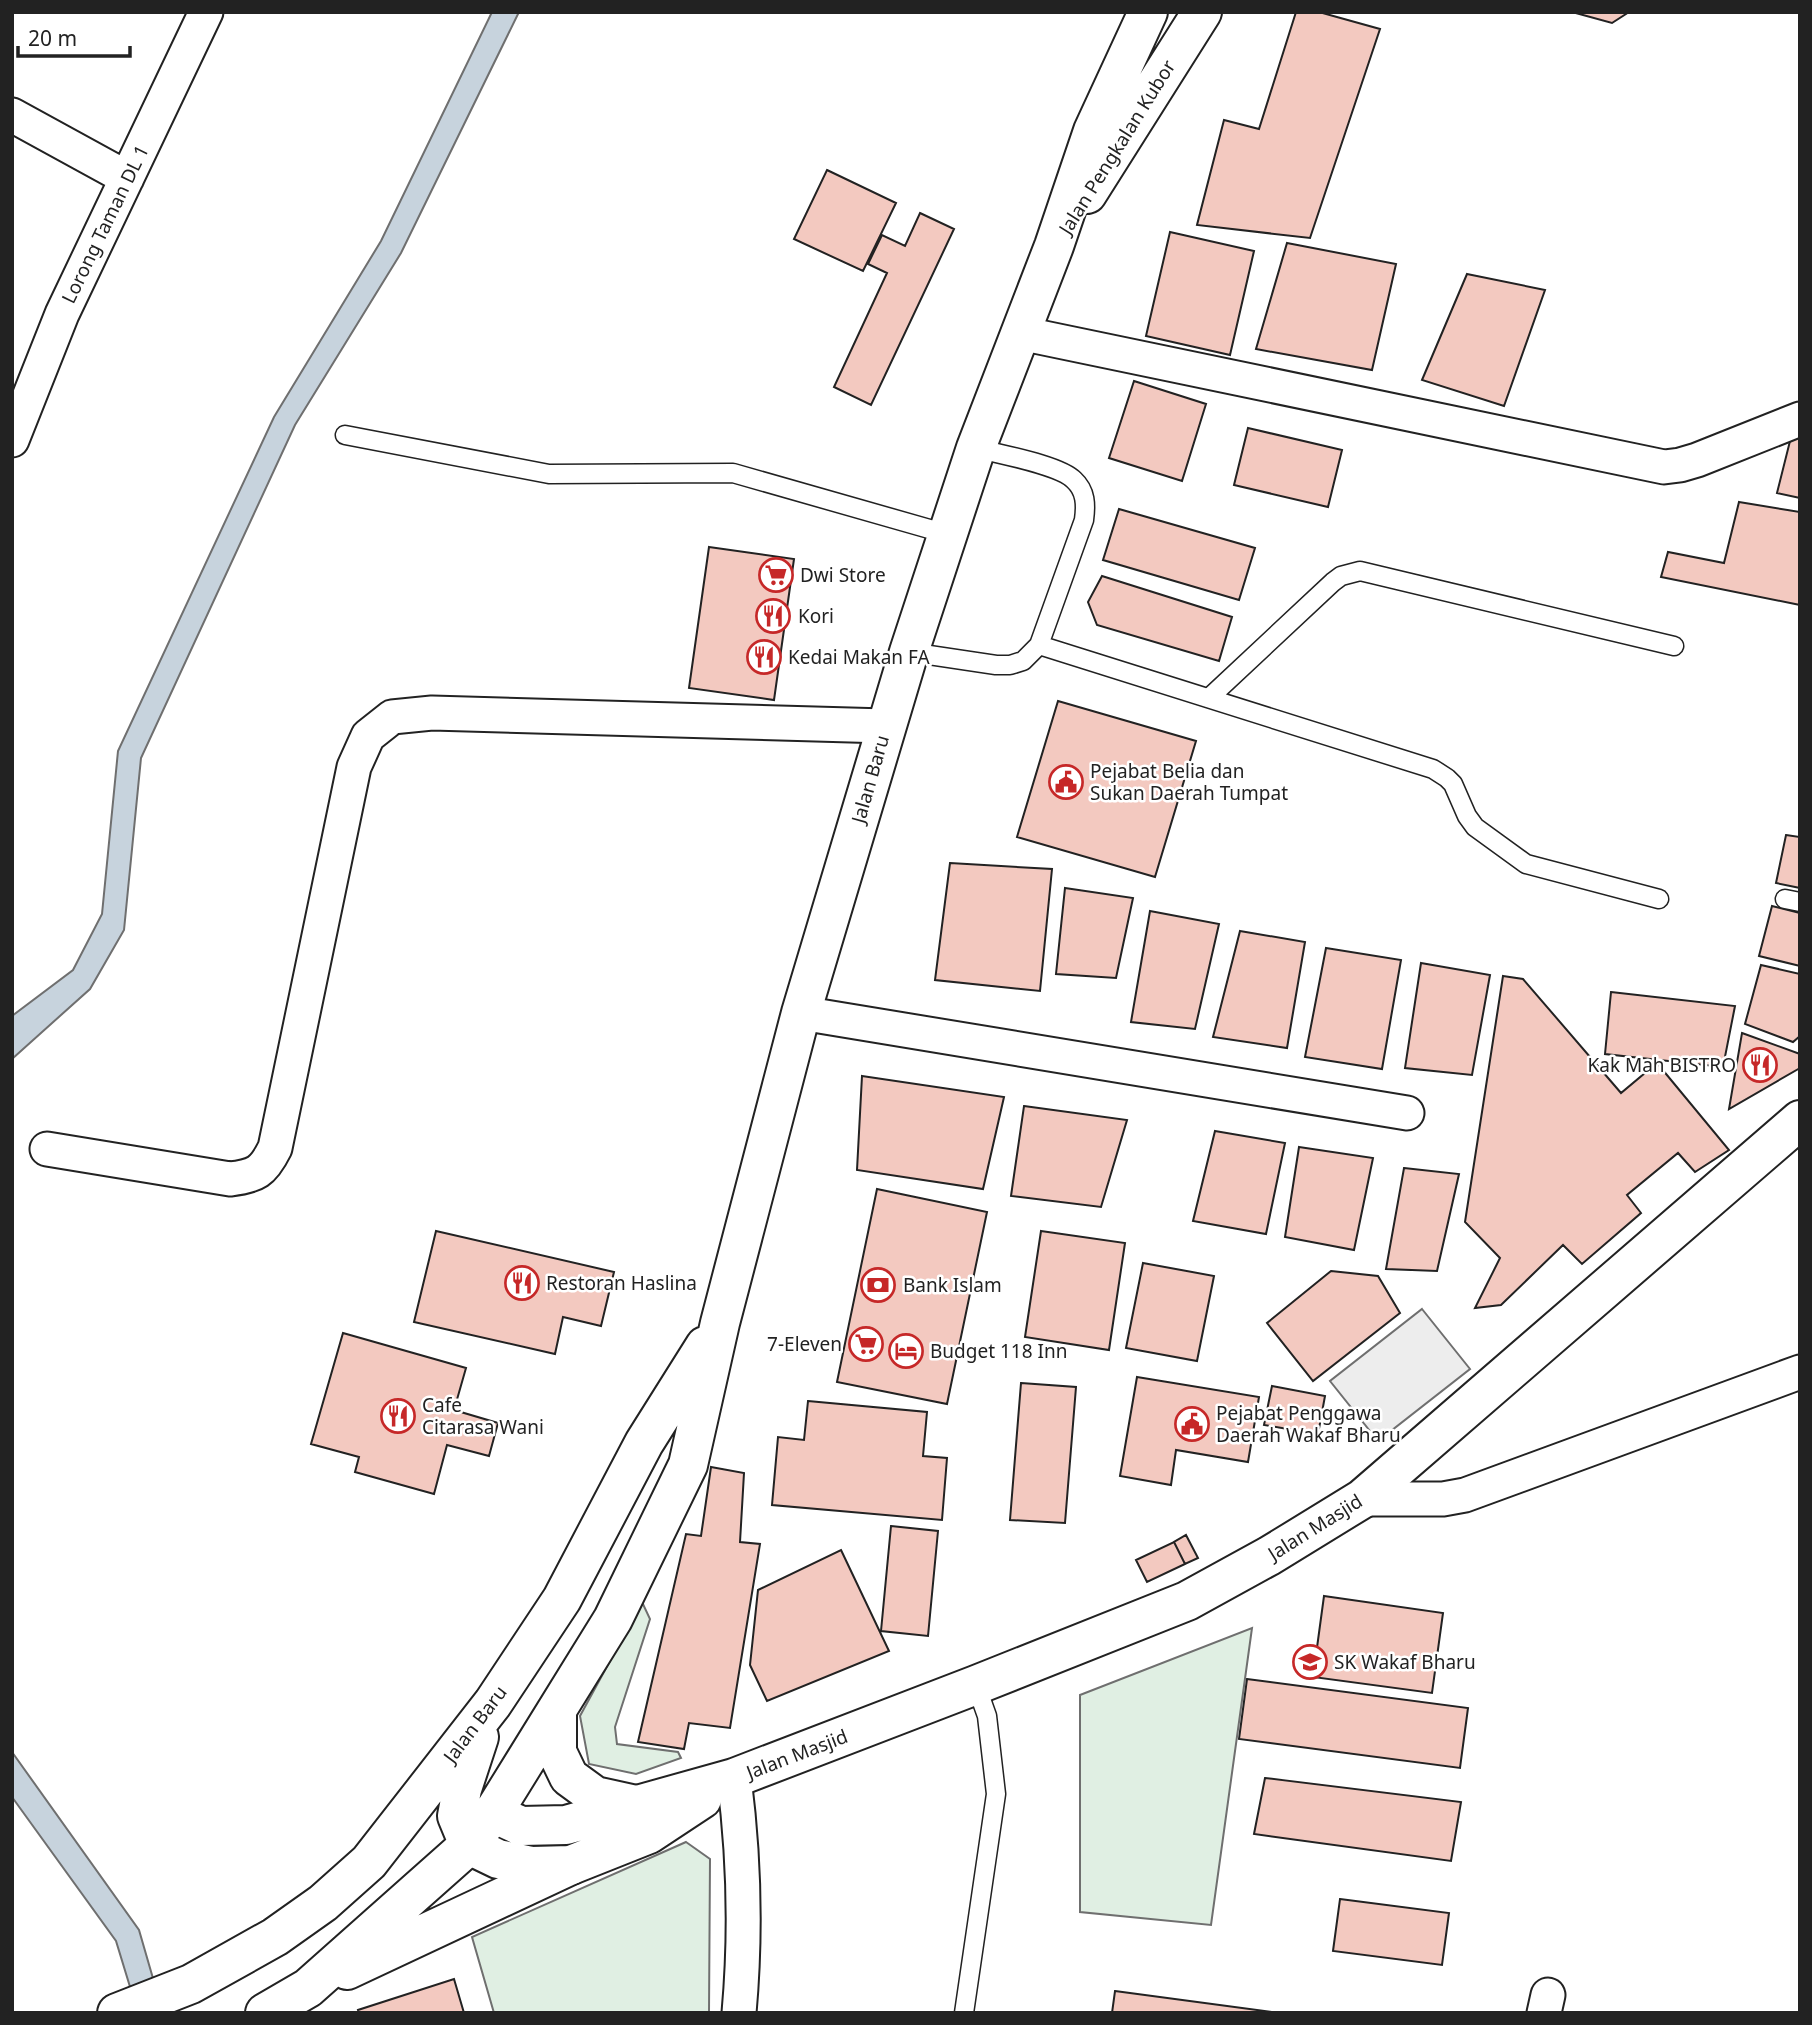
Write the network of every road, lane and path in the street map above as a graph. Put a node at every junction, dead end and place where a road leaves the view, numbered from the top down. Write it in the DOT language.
graph roads {
  1 [pos="206,12"];
  2 [pos="1148,12"];
  3 [pos="1202,12"];
  4 [pos="12,115"];
  5 [pos="127,178"];
  6 [pos="1054,246"];
  7 [pos="1020,332"];
  8 [pos="1800,419"];
  9 [pos="345,435"];
  10 [pos="12,440"];
  11 [pos="976,448"];
  12 [pos="947,534"];
  13 [pos="1039,645"];
  14 [pos="1674,646"];
  15 [pos="909,652"];
  16 [pos="1209,698"];
  17 [pos="886,726"];
  18 [pos="1658,899"];
  19 [pos="801,1013"];
  20 [pos="1407,1114"];
  21 [pos="1800,1120"];
  22 [pos="47,1149"];
  23 [pos="720,1323"];
  24 [pos="1800,1372"];
  25 [pos="1362,1499"];
  26 [pos="976,1685"];
  27 [pos="493,1703"];
  28 [pos="557,1713"];
  29 [pos="734,1778"];
  30 [pos="636,1805"];
  31 [pos="473,1825"];
  32 [pos="369,1862"];
  33 [pos="570,1865"];
  34 [pos="308,1988"];
  35 [pos="117,2013"];
  36 [pos="265,2013"];
  37 [pos="739,2013"];
  38 [pos="964,2013"];
  1 -- 5 [label="street, Lorong Taman DL 1"];
  2 -- 6 [label="main road, Jalan Pengkalan Kubor"];
  3 -- 6 [label="main road, Jalan Pengkalan Kubor"];
  4 -- 5 [label="street"];
  5 -- 10 [label="street, Lorong Taman DL 1"];
  6 -- 7 [label="main road, Jalan Baru"];
  7 -- 8 [label="street"];
  7 -- 11 [label="main road, Jalan Baru"];
  9 -- 12 [label="lane"];
  11 -- 12 [label="main road, Jalan Baru"];
  11 -- 13 [label="lane"];
  12 -- 15 [label="main road, Jalan Baru"];
  13 -- 15 [label="lane"];
  13 -- 16 [label="lane"];
  14 -- 16 [label="lane"];
  15 -- 17 [label="main road, Jalan Baru"];
  16 -- 18 [label="lane"];
  17 -- 19 [label="main road, Jalan Baru"];
  17 -- 22 [label="street"];
  19 -- 20 [label="street"];
  19 -- 23 [label="main road, Jalan Baru"];
  21 -- 25 [label="main road, Jalan Masjid"];
  23 -- 27 [label="main road, Jalan Baru"];
  23 -- 28 [label="main road, Jalan Baru"];
  24 -- 25 [label="street"];
  25 -- 26 [label="main road, Jalan Masjid"];
  26 -- 29 [label="main road, Jalan Masjid"];
  26 -- 38 [label="lane"];
  27 -- 31 [label="main road"];
  27 -- 32 [label="main road, Jalan Baru"];
  28 -- 30 [label="main road"];
  28 -- 31 [label="main road, Jalan Baru"];
  29 -- 30 [label="main road, Jalan Masjid"];
  29 -- 33 [label="main road, Jalan Masjid"];
  29 -- 37 [label="street"];
  30 -- 31 [label="main road, Jalan Masjid"];
  31 -- 32 [label="main road"];
  31 -- 33 [label="main road, Jalan Masjid"];
  31 -- 34 [label="main road, Jalan Baru"];
  32 -- 35 [label="main road, Jalan Baru"];
  33 -- 34 [label="main road"];
  34 -- 36 [label="main road, Jalan Baru"];
}
